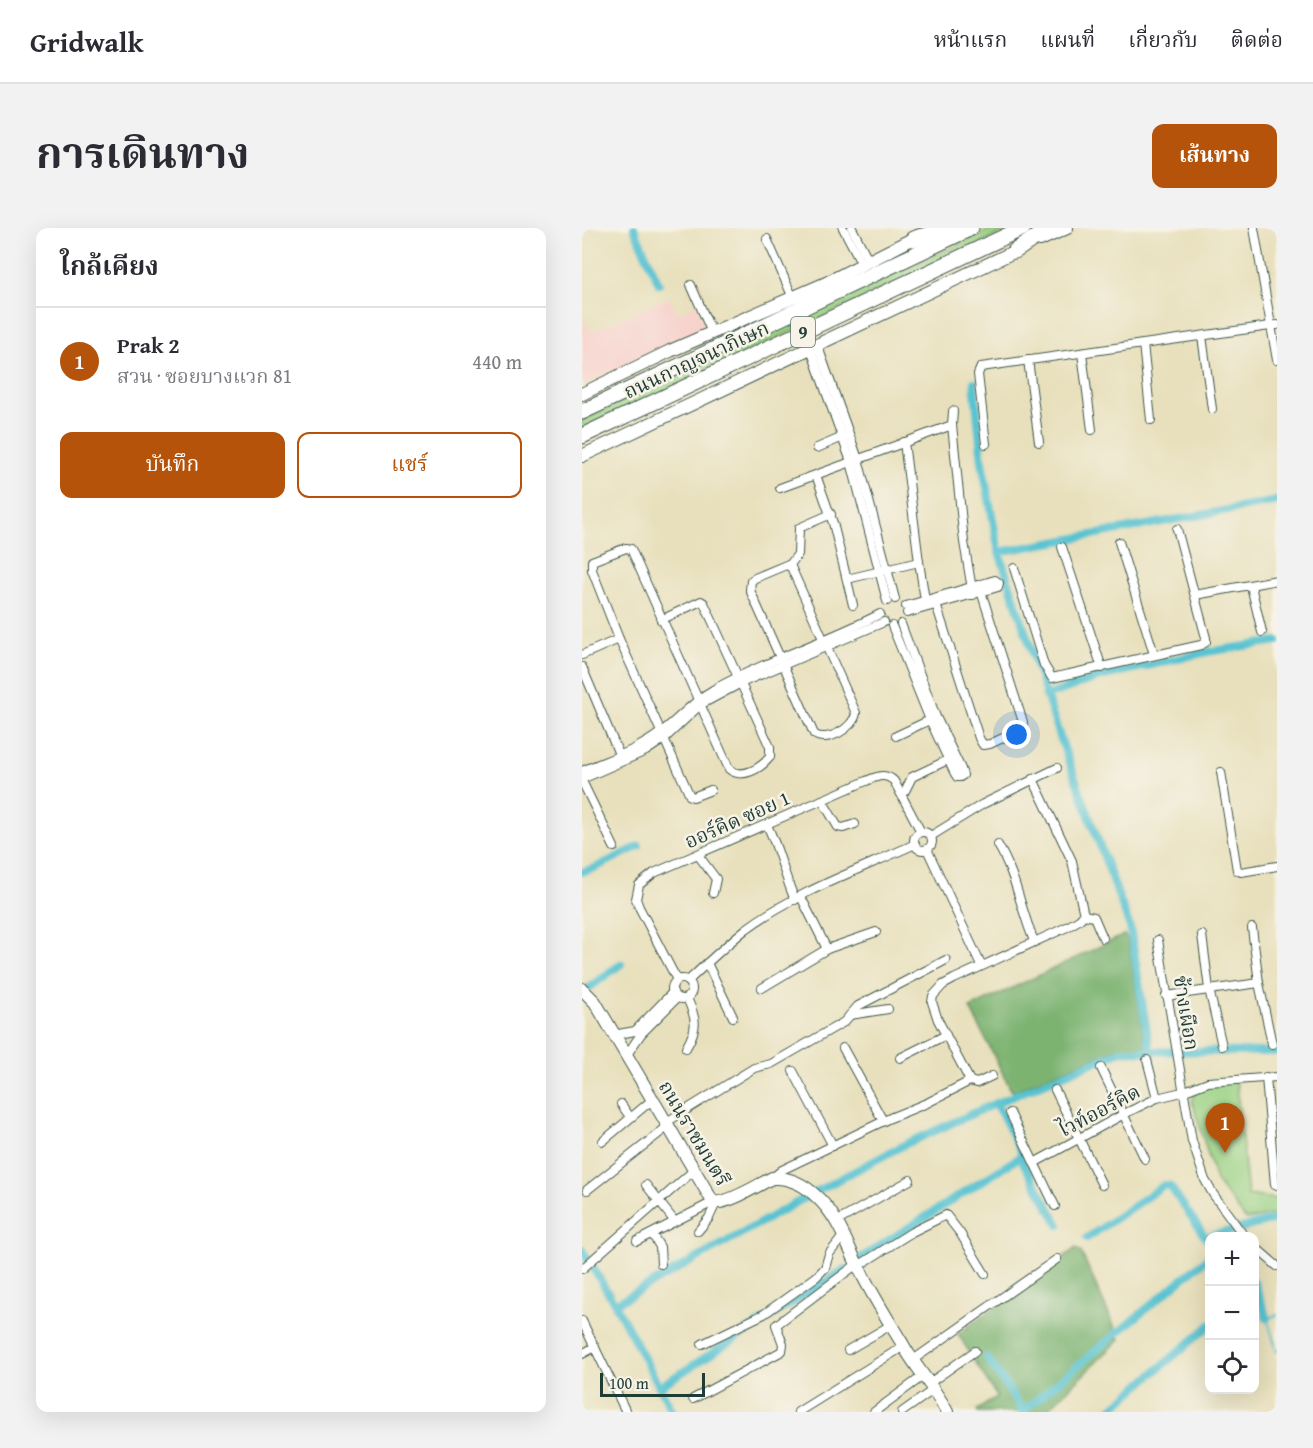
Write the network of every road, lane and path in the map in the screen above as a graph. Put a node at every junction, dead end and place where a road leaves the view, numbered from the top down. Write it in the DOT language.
graph roads {
  1 [pos="843,228"];
  2 [pos="852,228"];
  3 [pos="935,228"];
  4 [pos="950,228"];
  5 [pos="971,228"];
  6 [pos="1023,228"];
  7 [pos="1050,228"];
  8 [pos="1067,228"];
  9 [pos="1254,228"];
  10 [pos="767,239"];
  11 [pos="913,239"];
  12 [pos="1015,251"];
  13 [pos="865,262"];
  14 [pos="691,285"];
  15 [pos="793,298"];
  16 [pos="728,326"];
  17 [pos="1274,326"];
  18 [pos="712,333"];
  19 [pos="1202,336"];
  20 [pos="1143,344"];
  21 [pos="814,346"];
  22 [pos="1082,353"];
  23 [pos="1028,360"];
  24 [pos="1277,360"];
  25 [pos="774,365"];
  26 [pos="582,394"];
  27 [pos="582,401"];
  28 [pos="1212,409"];
  29 [pos="953,411"];
  30 [pos="582,412"];
  31 [pos="1151,420"];
  32 [pos="952,425"];
  33 [pos="1092,430"];
  34 [pos="582,436"];
  35 [pos="843,437"];
  36 [pos="904,442"];
  37 [pos="1039,442"];
  38 [pos="986,444"];
  39 [pos="582,448"];
  40 [pos="817,448"];
  41 [pos="582,456"];
  42 [pos="855,460"];
  43 [pos="816,475"];
  44 [pos="780,488"];
  45 [pos="831,514"];
  46 [pos="1177,529"];
  47 [pos="1119,542"];
  48 [pos="1062,548"];
  49 [pos="919,562"];
  50 [pos="789,566"];
  51 [pos="1014,568"];
  52 [pos="882,570"];
  53 [pos="847,579"];
  54 [pos="1277,580"];
  55 [pos="1251,586"];
  56 [pos="976,590"];
  57 [pos="1195,595"];
  58 [pos="891,600"];
  59 [pos="932,601"];
  60 [pos="853,605"];
  61 [pos="906,609"];
  62 [pos="661,620"];
  63 [pos="889,622"];
  64 [pos="1262,632"];
  65 [pos="619,639"];
  66 [pos="826,643"];
  67 [pos="1154,654"];
  68 [pos="582,655"];
  69 [pos="782,660"];
  70 [pos="582,667"];
  71 [pos="1102,668"];
  72 [pos="740,680"];
  73 [pos="699,702"];
  74 [pos="933,718"];
  75 [pos="663,736"];
  76 [pos="896,736"];
  77 [pos="621,759"];
  78 [pos="1057,768"];
  79 [pos="582,771"];
  80 [pos="1221,772"];
  81 [pos="1033,779"];
  82 [pos="582,780"];
  83 [pos="711,790"];
  84 [pos="905,790"];
  85 [pos="822,800"];
  86 [pos="855,824"];
  87 [pos="767,825"];
  88 [pos="921,832"];
  89 [pos="931,836"];
  90 [pos="915,844"];
  91 [pos="998,845"];
  92 [pos="614,848"];
  93 [pos="927,849"];
  94 [pos="698,855"];
  95 [pos="1277,866"];
  96 [pos="713,893"];
  97 [pos="798,898"];
  98 [pos="1084,915"];
  99 [pos="1252,928"];
  100 [pos="876,932"];
  101 [pos="1202,935"];
  102 [pos="1103,938"];
  103 [pos="1158,940"];
  104 [pos="1034,941"];
  105 [pos="827,949"];
  106 [pos="946,960"];
  107 [pos="707,963"];
  108 [pos="981,965"];
  109 [pos="677,980"];
  110 [pos="688,981"];
  111 [pos="1259,983"];
  112 [pos="762,988"];
  113 [pos="1209,989"];
  114 [pos="585,992"];
  115 [pos="675,995"];
  116 [pos="1166,996"];
  117 [pos="687,998"];
  118 [pos="888,1009"];
  119 [pos="850,1015"];
  120 [pos="733,1017"];
  121 [pos="613,1035"];
  122 [pos="946,1035"];
  123 [pos="633,1037"];
  124 [pos="1272,1044"];
  125 [pos="1222,1046"];
  126 [pos="686,1048"];
  127 [pos="843,1048"];
  128 [pos="626,1056"];
  129 [pos="900,1058"];
  130 [pos="1147,1060"];
  131 [pos="1101,1068"];
  132 [pos="793,1071"];
  133 [pos="992,1076"];
  134 [pos="1266,1077"];
  135 [pos="1277,1077"];
  136 [pos="970,1081"];
  137 [pos="1055,1090"];
  138 [pos="1182,1092"];
  139 [pos="1157,1098"];
  140 [pos="652,1100"];
  141 [pos="621,1104"];
  142 [pos="1010,1113"];
  143 [pos="1124,1114"];
  144 [pos="630,1117"];
  145 [pos="883,1121"];
  146 [pos="666,1125"];
  147 [pos="1078,1139"];
  148 [pos="603,1141"];
  149 [pos="833,1146"];
  150 [pos="1145,1159"];
  151 [pos="1034,1163"];
  152 [pos="693,1171"];
  153 [pos="772,1179"];
  154 [pos="910,1180"];
  155 [pos="646,1185"];
  156 [pos="1102,1185"];
  157 [pos="1275,1185"];
  158 [pos="587,1190"];
  159 [pos="659,1201"];
  160 [pos="715,1202"];
  161 [pos="1055,1206"];
  162 [pos="672,1218"];
  163 [pos="836,1222"];
  164 [pos="698,1231"];
  165 [pos="1241,1232"];
  166 [pos="652,1234"];
  167 [pos="844,1235"];
  168 [pos="637,1241"];
  169 [pos="1259,1250"];
  170 [pos="1057,1259"];
  171 [pos="1276,1262"];
  172 [pos="661,1264"];
  173 [pos="857,1265"];
  174 [pos="582,1269"];
  175 [pos="985,1274"];
  176 [pos="582,1321"];
  177 [pos="891,1325"];
  178 [pos="702,1344"];
  179 [pos="595,1347"];
  180 [pos="904,1347"];
  181 [pos="848,1350"];
  182 [pos="975,1351"];
  183 [pos="582,1353"];
  184 [pos="913,1360"];
  185 [pos="928,1383"];
  186 [pos="693,1399"];
  187 [pos="626,1412"];
  188 [pos="798,1412"];
  189 [pos="874,1412"];
  190 [pos="902,1412"];
  191 [pos="946,1412"];
  1 -- 13 [label="street"];
  2 -- 13 [label="street"];
  3 -- 11 [label="main road"];
  4 -- 11 [label="highway"];
  5 -- 30 [label="highway, ถนนกาญจนาภิเษก / 9"];
  6 -- 34 [label="highway, ถนนกาญจนาภิเษก / 9"];
  7 -- 12 [label="highway"];
  8 -- 12 [label="main road"];
  9 -- 17 [label="street"];
  10 -- 15 [label="street"];
  11 -- 13 [label="main road"];
  12 -- 21 [label="main road"];
  13 -- 15 [label="main road"];
  14 -- 18 [label="street"];
  15 -- 16 [label="main road"];
  16 -- 18 [label="main road"];
  16 -- 27 [label="main road"];
  17 -- 19 [label="street"];
  17 -- 24 [label="street"];
  18 -- 26 [label="main road"];
  19 -- 20 [label="street"];
  19 -- 28 [label="street"];
  20 -- 22 [label="street"];
  20 -- 31 [label="street"];
  21 -- 25 [label="main road"];
  21 -- 35 [label="street"];
  21 -- 42 [label="street"];
  22 -- 23 [label="street"];
  22 -- 33 [label="street"];
  23 -- 37 [label="street"];
  23 -- 38 [label="street"];
  25 -- 39 [label="main road"];
  25 -- 41 [label="main road"];
  29 -- 32 [label="street"];
  32 -- 36 [label="street"];
  32 -- 56 [label="street"];
  35 -- 40 [label="street"];
  35 -- 42 [label="street"];
  36 -- 42 [label="street"];
  36 -- 49 [label="street"];
  42 -- 43 [label="street"];
  42 -- 52 [label="street"];
  43 -- 44 [label="street"];
  43 -- 45 [label="street"];
  45 -- 50 [label="street"];
  45 -- 53 [label="street"];
  46 -- 57 [label="street"];
  47 -- 67 [label="street"];
  48 -- 71 [label="street"];
  49 -- 52 [label="street"];
  49 -- 59 [label="street"];
  50 -- 66 [label="street"];
  50 -- 69 [label="street"];
  51 -- 71 [label="street"];
  52 -- 53 [label="street"];
  52 -- 58 [label="street"];
  53 -- 60 [label="street"];
  54 -- 55 [label="street"];
  55 -- 57 [label="street"];
  55 -- 64 [label="street"];
  56 -- 59 [label="street"];
  56 -- 59 [label="street"];
  57 -- 67 [label="street"];
  58 -- 61 [label="street"];
  58 -- 63 [label="street"];
  59 -- 61 [label="street"];
  61 -- 63 [label="street"];
  62 -- 65 [label="street"];
  62 -- 72 [label="street"];
  62 -- 73 [label="street"];
  63 -- 66 [label="street"];
  63 -- 74 [label="street"];
  65 -- 68 [label="street"];
  65 -- 75 [label="street"];
  66 -- 69 [label="street"];
  66 -- 69 [label="street"];
  67 -- 71 [label="street"];
  69 -- 72 [label="street"];
  70 -- 77 [label="street"];
  72 -- 73 [label="street"];
  72 -- 73 [label="street"];
  73 -- 75 [label="street"];
  74 -- 76 [label="street"];
  74 -- 84 [label="street"];
  75 -- 77 [label="street"];
  75 -- 83 [label="street"];
  77 -- 79 [label="street"];
  77 -- 82 [label="street"];
  78 -- 81 [label="street"];
  80 -- 95 [label="street"];
  81 -- 89 [label="street"];
  81 -- 98 [label="street"];
  82 -- 92 [label="street"];
  85 -- 86 [label="street"];
  85 -- 87 [label="street, ออร์คิด ซอย 1"];
  85 -- 88 [label="street, ออร์คิด ซอย 1"];
  87 -- 94 [label="street, ออร์คิด ซอย 1"];
  87 -- 97 [label="street"];
  88 -- 89 [label="street"];
  88 -- 90 [label="street"];
  89 -- 93 [label="street"];
  90 -- 93 [label="street"];
  90 -- 97 [label="street"];
  91 -- 104 [label="street"];
  93 -- 108 [label="street"];
  94 -- 96 [label="street"];
  94 -- 109 [label="street, ออร์คิด ซอย 1"];
  97 -- 105 [label="street"];
  97 -- 107 [label="street"];
  98 -- 102 [label="street"];
  98 -- 104 [label="street"];
  99 -- 111 [label="street"];
  100 -- 105 [label="street"];
  101 -- 113 [label="street"];
  103 -- 116 [label="street, ช้างเผือก"];
  104 -- 108 [label="street"];
  105 -- 112 [label="street"];
  106 -- 119 [label="street"];
  107 -- 110 [label="street"];
  107 -- 120 [label="street"];
  108 -- 122 [label="street"];
  109 -- 110 [label="street"];
  109 -- 115 [label="street"];
  110 -- 117 [label="street"];
  111 -- 113 [label="street"];
  111 -- 124 [label="street"];
  113 -- 116 [label="street"];
  113 -- 125 [label="street"];
  114 -- 121 [label="main road, ถนนราชมนตรี"];
  115 -- 117 [label="street"];
  115 -- 123 [label="street"];
  116 -- 138 [label="street, ช้างเผือก"];
  117 -- 126 [label="street"];
  118 -- 119 [label="street"];
  119 -- 146 [label="street"];
  121 -- 123 [label="street"];
  121 -- 128 [label="main road, ถนนราชมนตรี"];
  122 -- 129 [label="street"];
  122 -- 136 [label="street"];
  123 -- 128 [label="street"];
  127 -- 145 [label="street"];
  128 -- 140 [label="main road, ถนนราชมนตรี"];
  130 -- 139 [label="street"];
  131 -- 143 [label="street"];
  132 -- 149 [label="street"];
  133 -- 136 [label="street"];
  134 -- 135 [label="street, ไวท์ออร์คิด"];
  134 -- 138 [label="street, ไวท์ออร์คิด"];
  134 -- 157 [label="street"];
  136 -- 145 [label="street"];
  137 -- 147 [label="street"];
  138 -- 139 [label="street, ไวท์ออร์คิด"];
  138 -- 165 [label="street, ช้างเผือก"];
  139 -- 143 [label="street, ไวท์ออร์คิด"];
  140 -- 144 [label="street"];
  140 -- 146 [label="main road, ถนนราชมนตรี"];
  141 -- 144 [label="street"];
  142 -- 151 [label="street"];
  143 -- 147 [label="street, ไวท์ออร์คิด"];
  143 -- 150 [label="street"];
  144 -- 148 [label="street"];
  145 -- 149 [label="street"];
  146 -- 152 [label="main road, ถนนราชมนตรี"];
  146 -- 158 [label="street"];
  147 -- 151 [label="street, ไวท์ออร์คิด"];
  147 -- 156 [label="street"];
  149 -- 153 [label="street"];
  151 -- 161 [label="street"];
  152 -- 159 [label="street"];
  152 -- 160 [label="main road, ถนนราชมนตรี"];
  153 -- 160 [label="main road, ถนนราชมนตรี"];
  153 -- 163 [label="main road"];
  154 -- 163 [label="street"];
  155 -- 159 [label="street"];
  159 -- 162 [label="street"];
  159 -- 174 [label="street"];
  160 -- 164 [label="street"];
  160 -- 166 [label="street"];
  163 -- 167 [label="main road"];
  166 -- 168 [label="street"];
  166 -- 172 [label="street"];
  167 -- 173 [label="main road"];
  167 -- 178 [label="street"];
  169 -- 171 [label="street"];
  170 -- 184 [label="street"];
  173 -- 175 [label="street"];
  173 -- 177 [label="main road"];
  173 -- 186 [label="street"];
  176 -- 179 [label="street"];
  177 -- 180 [label="main road"];
  177 -- 181 [label="street"];
  179 -- 183 [label="street"];
  179 -- 187 [label="street"];
  180 -- 184 [label="main road"];
  180 -- 188 [label="street"];
  182 -- 185 [label="street"];
  184 -- 185 [label="main road"];
  185 -- 189 [label="street"];
  185 -- 190 [label="street"];
  185 -- 191 [label="main road"];
}
